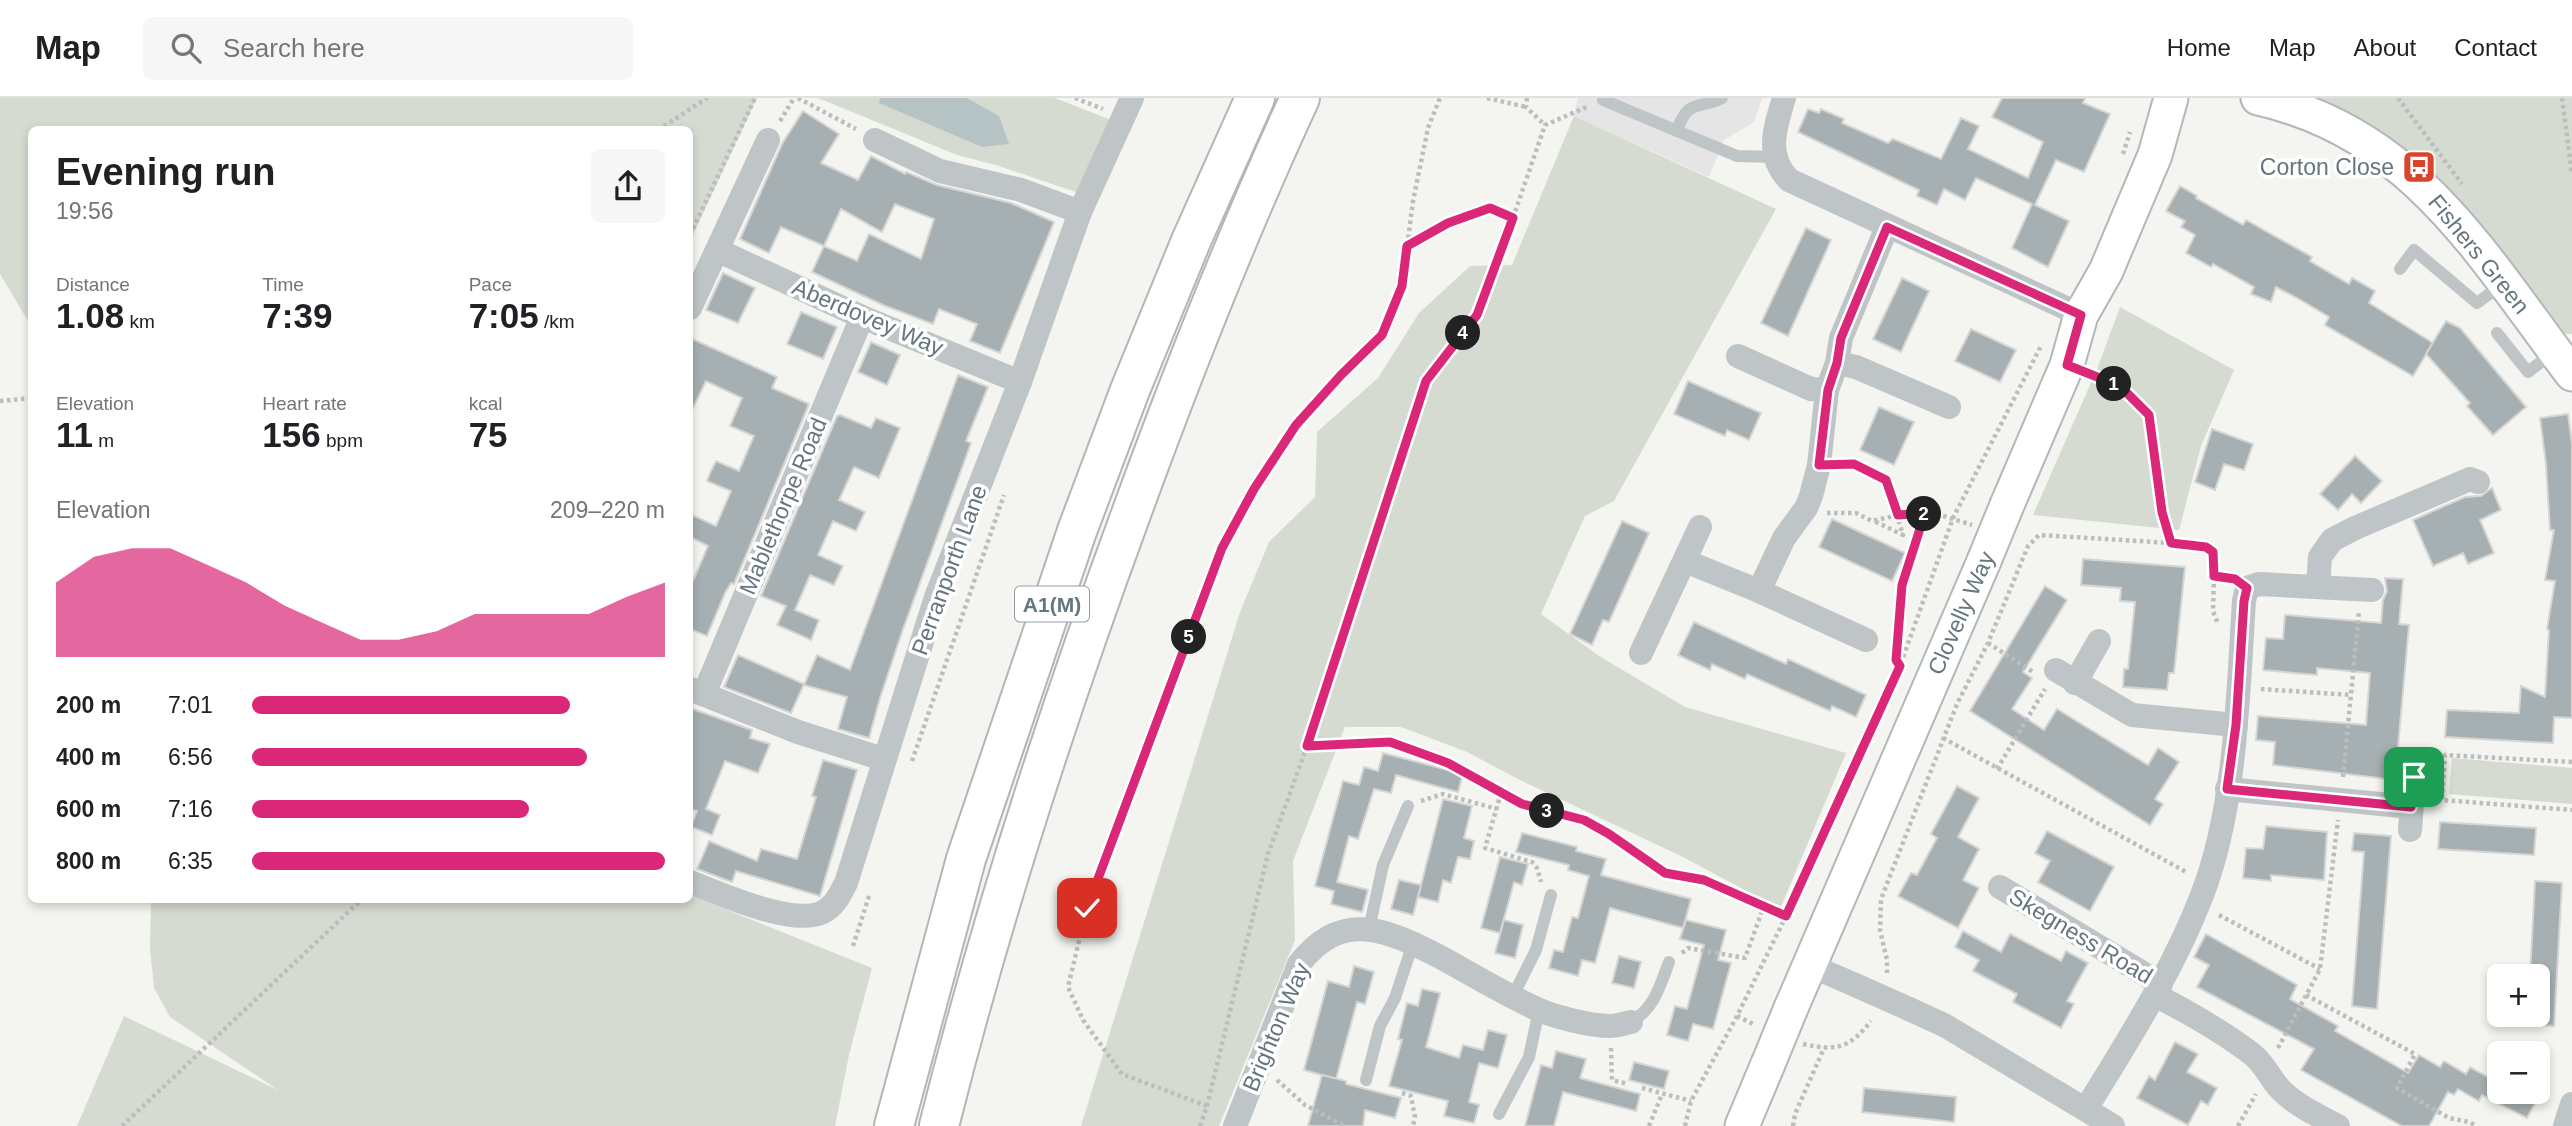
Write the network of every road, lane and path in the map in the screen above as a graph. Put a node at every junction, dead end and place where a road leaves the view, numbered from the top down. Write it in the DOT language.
graph roads {
  1 [pos="707,98"];
  2 [pos="755,98"];
  3 [pos="798,98"];
  4 [pos="1132,98"];
  5 [pos="1255,98"];
  6 [pos="1300,98"];
  7 [pos="1440,98"];
  8 [pos="1487,98"];
  9 [pos="1527,98"];
  10 [pos="1722,98"];
  11 [pos="1784,98"];
  12 [pos="2171,98"];
  13 [pos="2258,98"];
  14 [pos="2562,98"];
  15 [pos="1603,100"];
  16 [pos="1628,104"];
  17 [pos="1526,107"];
  18 [pos="1545,125"];
  19 [pos="664,126"];
  20 [pos="1677,131"];
  21 [pos="768,140"];
  22 [pos="875,140"];
  23 [pos="1774,157"];
  24 [pos="2572,173"];
  25 [pos="1080,212"];
  26 [pos="1513,218"];
  27 [pos="1887,227"];
  28 [pos="693,229"];
  29 [pos="1407,246"];
  30 [pos="717,250"];
  31 [pos="2400,269"];
  32 [pos="2504,283"];
  33 [pos="693,302"];
  34 [pos="2081,315"];
  35 [pos="862,317"];
  36 [pos="2497,333"];
  37 [pos="2044,340"];
  38 [pos="1738,356"];
  39 [pos="1837,363"];
  40 [pos="2067,365"];
  41 [pos="2567,367"];
  42 [pos="1020,382"];
  43 [pos="1828,390"];
  44 [pos="28,398"];
  45 [pos="0,401"];
  46 [pos="1949,407"];
  47 [pos="1819,465"];
  48 [pos="2478,482"];
  49 [pos="1004,494"];
  50 [pos="1806,509"];
  51 [pos="1925,513"];
  52 [pos="1898,515"];
  53 [pos="1952,518"];
  54 [pos="1872,520"];
  55 [pos="1700,527"];
  56 [pos="1978,527"];
  57 [pos="2171,543"];
  58 [pos="1685,561"];
  59 [pos="2318,587"];
  60 [pos="2247,588"];
  61 [pos="2366,590"];
  62 [pos="1759,591"];
  63 [pos="1866,640"];
  64 [pos="2099,642"];
  65 [pos="1988,643"];
  66 [pos="1641,653"];
  67 [pos="1900,666"];
  68 [pos="2060,678"];
  69 [pos="2238,688"];
  70 [pos="697,691"];
  71 [pos="2351,695"];
  72 [pos="2236,725"];
  73 [pos="1943,738"];
  74 [pos="1307,746"];
  75 [pos="883,759"];
  76 [pos="2572,762"];
  77 [pos="909,769"];
  78 [pos="1997,769"];
  79 [pos="2414,777"];
  80 [pos="2227,789"];
  81 [pos="1501,793"];
  82 [pos="2341,799"];
  83 [pos="1408,806"];
  84 [pos="1497,809"];
  85 [pos="2572,810"];
  86 [pos="693,883"];
  87 [pos="873,883"];
  88 [pos="2000,887"];
  89 [pos="2202,892"];
  90 [pos="1551,895"];
  91 [pos="358,903"];
  92 [pos="1764,906"];
  93 [pos="1786,916"];
  94 [pos="1369,929"];
  95 [pos="1413,943"];
  96 [pos="853,946"];
  97 [pos="1670,962"];
  98 [pos="1809,965"];
  99 [pos="2320,969"];
  100 [pos="1887,973"];
  101 [pos="2158,989"];
  102 [pos="2306,995"];
  103 [pos="1513,996"];
  104 [pos="1539,1010"];
  105 [pos="1737,1016"];
  106 [pos="1871,1021"];
  107 [pos="1621,1024"];
  108 [pos="1763,1029"];
  109 [pos="1799,1043"];
  110 [pos="1824,1048"];
  111 [pos="2268,1070"];
  112 [pos="1255,1072"];
  113 [pos="1366,1080"];
  114 [pos="1628,1084"];
  115 [pos="1642,1088"];
  116 [pos="1402,1093"];
  117 [pos="1662,1094"];
  118 [pos="1691,1101"];
  119 [pos="2572,1104"];
  120 [pos="1207,1106"];
  121 [pos="2086,1109"];
  122 [pos="1499,1114"];
  123 [pos="2475,1125"];
  124 [pos="122,1126"];
  125 [pos="894,1126"];
  126 [pos="939,1126"];
  127 [pos="1199,1126"];
  128 [pos="1235,1126"];
  129 [pos="1345,1126"];
  130 [pos="1413,1126"];
  131 [pos="1649,1126"];
  132 [pos="1685,1126"];
  133 [pos="1742,1126"];
  134 [pos="1793,1126"];
  135 [pos="2113,1126"];
  136 [pos="2238,1126"];
  137 [pos="2338,1126"];
  138 [pos="2565,1126"];
  1 -- 19 [label="path"];
  2 -- 28 [label="path"];
  3 -- 22 [label="path"];
  4 -- 25 [label="street, Perranporth Lane"];
  5 -- 125 [label="highway, A1(M)"];
  6 -- 126 [label="highway, A1(M)"];
  7 -- 29 [label="path"];
  8 -- 17 [label="path"];
  9 -- 17 [label="path"];
  10 -- 20 [label="lane"];
  11 -- 23 [label="street"];
  12 -- 34 [label="street, Clovelly Way"];
  13 -- 32 [label="street, Fishers Green"];
  14 -- 24 [label="path"];
  15 -- 16 [label="lane"];
  15 -- 18 [label="path"];
  16 -- 20 [label="lane"];
  17 -- 18 [label="path"];
  18 -- 26 [label="path"];
  20 -- 23 [label="lane"];
  21 -- 30 [label="street"];
  22 -- 25 [label="street"];
  23 -- 27 [label="street"];
  25 -- 42 [label="street, Perranporth Lane"];
  26 -- 29 [label="path"];
  26 -- 74 [label="path"];
  27 -- 34 [label="street"];
  27 -- 39 [label="street"];
  29 -- 120 [label="path"];
  30 -- 33 [label="street"];
  30 -- 35 [label="street, Aberdovey Way"];
  31 -- 32 [label="lane"];
  32 -- 41 [label="street, Fishers Green"];
  34 -- 40 [label="street, Clovelly Way"];
  35 -- 42 [label="street, Aberdovey Way"];
  35 -- 70 [label="street, Mablethorpe Road"];
  36 -- 41 [label="lane"];
  37 -- 53 [label="path"];
  38 -- 43 [label="street"];
  39 -- 43 [label="street"];
  39 -- 46 [label="street"];
  40 -- 57 [label="path"];
  40 -- 98 [label="street, Clovelly Way, bridge"];
  42 -- 75 [label="street, Perranporth Lane"];
  43 -- 47 [label="street"];
  44 -- 45 [label="path"];
  47 -- 50 [label="street"];
  47 -- 52 [label="path"];
  48 -- 59 [label="street"];
  49 -- 77 [label="path"];
  50 -- 54 [label="path"];
  50 -- 62 [label="street"];
  51 -- 52 [label="path"];
  51 -- 53 [label="path"];
  51 -- 67 [label="path"];
  52 -- 54 [label="path"];
  52 -- 54 [label="path"];
  53 -- 56 [label="path"];
  53 -- 67 [label="path"];
  55 -- 58 [label="street"];
  57 -- 60 [label="path"];
  57 -- 65 [label="path"];
  58 -- 62 [label="street"];
  58 -- 66 [label="street"];
  59 -- 60 [label="street"];
  59 -- 61 [label="street"];
  60 -- 69 [label="street, Skegness Road"];
  61 -- 71 [label="path"];
  62 -- 63 [label="street"];
  64 -- 68 [label="street"];
  65 -- 68 [label="path"];
  65 -- 73 [label="path"];
  67 -- 93 [label="path"];
  68 -- 72 [label="street"];
  68 -- 78 [label="path"];
  69 -- 71 [label="path"];
  69 -- 72 [label="street, Skegness Road"];
  70 -- 75 [label="street"];
  71 -- 82 [label="path"];
  72 -- 80 [label="street, Skegness Road"];
  73 -- 78 [label="path"];
  73 -- 100 [label="path"];
  74 -- 81 [label="path"];
  74 -- 120 [label="path"];
  75 -- 86 [label="street, Perranporth Lane"];
  76 -- 85 [label="path"];
  78 -- 89 [label="path"];
  79 -- 82 [label="street"];
  80 -- 82 [label="street"];
  80 -- 89 [label="street, Skegness Road"];
  81 -- 84 [label="path"];
  81 -- 92 [label="path"];
  82 -- 99 [label="path"];
  83 -- 84 [label="path"];
  83 -- 94 [label="lane"];
  84 -- 90 [label="path"];
  87 -- 96 [label="path"];
  88 -- 101 [label="street, Skegness Road"];
  89 -- 99 [label="path"];
  89 -- 101 [label="street, Skegness Road"];
  90 -- 103 [label="lane"];
  91 -- 124 [label="path"];
  92 -- 93 [label="path"];
  92 -- 97 [label="path"];
  93 -- 105 [label="path"];
  94 -- 95 [label="street, Brighton Way"];
  94 -- 112 [label="street, Brighton Way"];
  95 -- 103 [label="street, Brighton Way"];
  95 -- 113 [label="lane"];
  97 -- 107 [label="lane"];
  98 -- 121 [label="street, bridge"];
  98 -- 133 [label="street, Clovelly Way, bridge"];
  99 -- 102 [label="path"];
  101 -- 111 [label="street, Skegness Road"];
  101 -- 121 [label="street, Skegness Road"];
  102 -- 111 [label="path"];
  102 -- 123 [label="path"];
  103 -- 104 [label="street, Brighton Way"];
  104 -- 107 [label="street, Brighton Way"];
  104 -- 122 [label="lane"];
  105 -- 108 [label="path"];
  105 -- 118 [label="path"];
  106 -- 110 [label="path"];
  107 -- 114 [label="path"];
  109 -- 110 [label="path"];
  110 -- 134 [label="path"];
  111 -- 136 [label="path"];
  111 -- 137 [label="street, Skegness Road"];
  112 -- 128 [label="street, Brighton Way"];
  112 -- 129 [label="path"];
  115 -- 117 [label="path"];
  116 -- 130 [label="path"];
  117 -- 118 [label="path"];
  117 -- 131 [label="path"];
  118 -- 132 [label="path"];
  119 -- 138 [label="street"];
  120 -- 127 [label="path"];
  121 -- 135 [label="street"];
}
